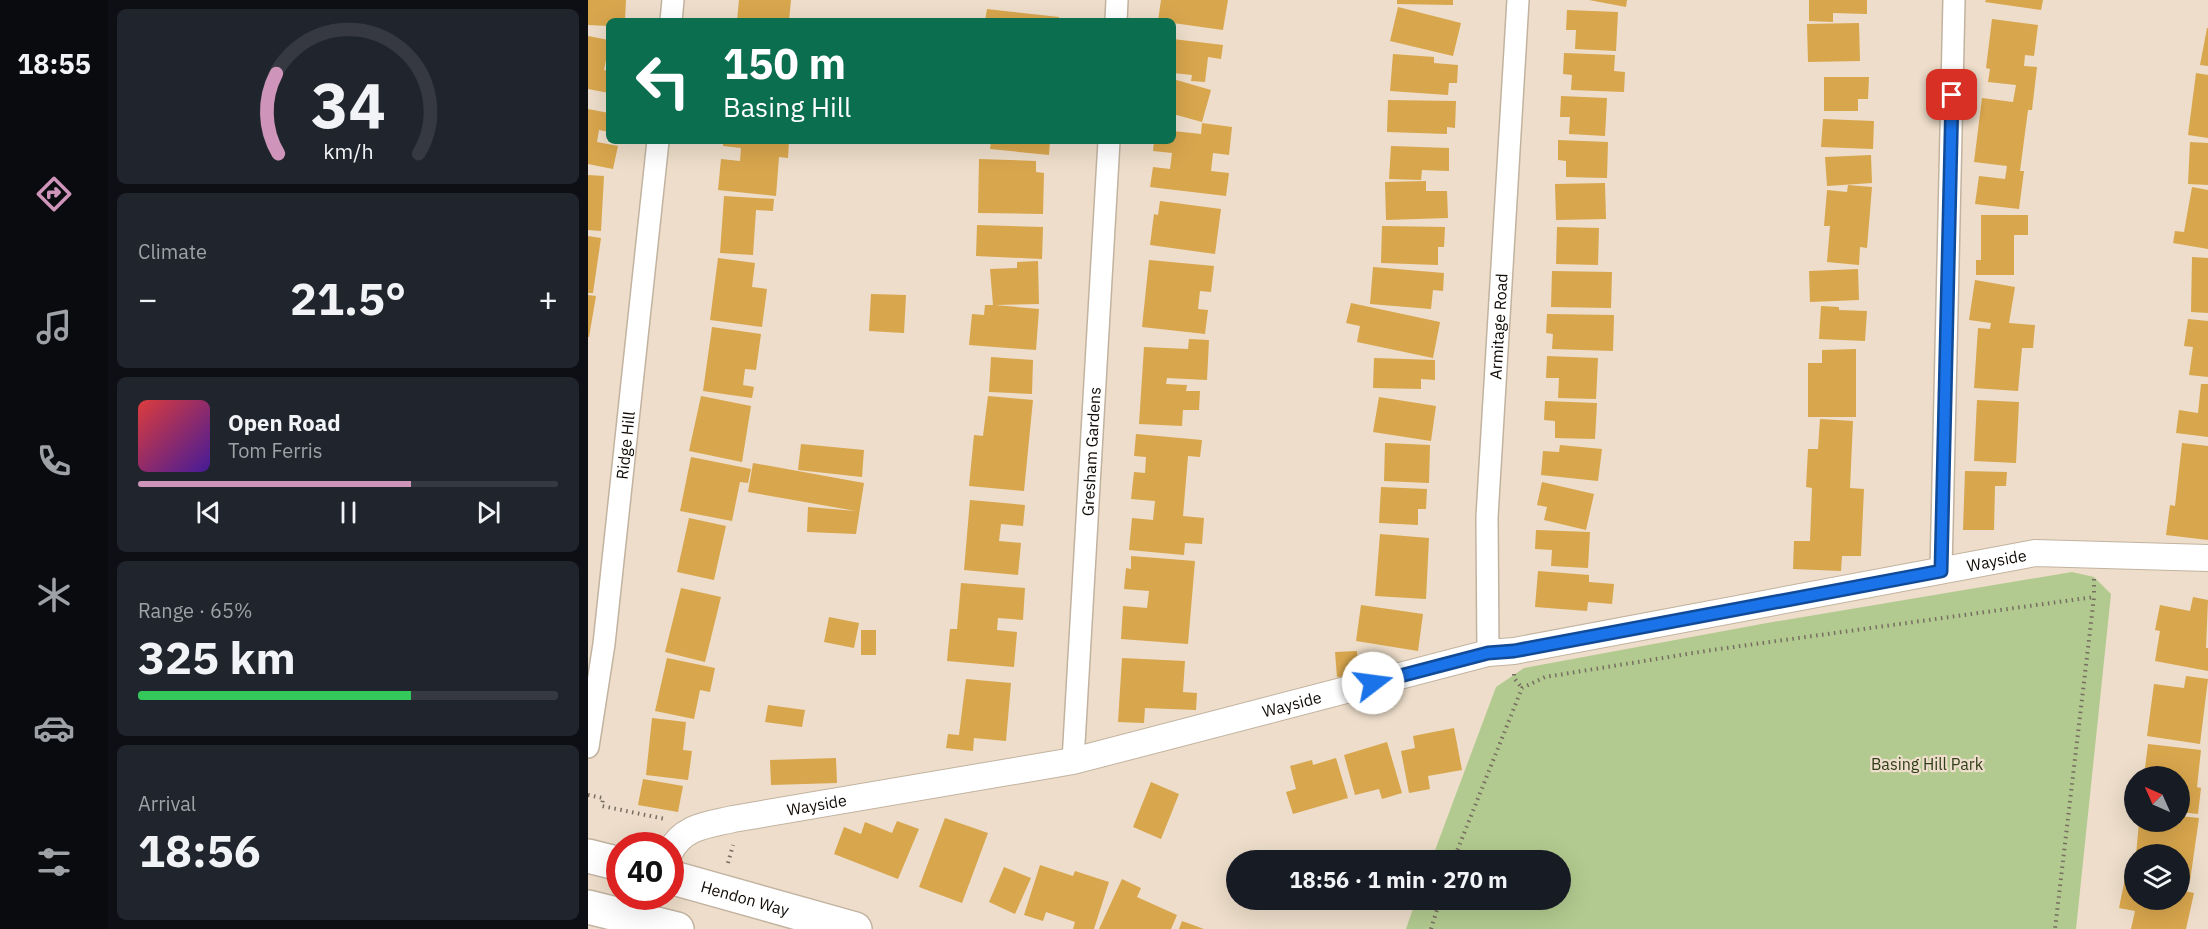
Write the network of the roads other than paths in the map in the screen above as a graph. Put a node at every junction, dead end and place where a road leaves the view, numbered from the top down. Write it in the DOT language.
graph roads {
  1 [pos="674,0"];
  2 [pos="1117,0"];
  3 [pos="1518,0"];
  4 [pos="1954,0"];
  5 [pos="671,18"];
  6 [pos="1116,18"];
  7 [pos="658,144"];
  8 [pos="1109,144"];
  9 [pos="2208,558"];
  10 [pos="1941,571"];
  11 [pos="1488,653"];
  12 [pos="588,747"];
  13 [pos="1073,761"];
  14 [pos="684,835"];
  15 [pos="588,856"];
  16 [pos="606,860"];
  17 [pos="684,881"];
  18 [pos="588,907"];
  19 [pos="676,929"];
  20 [pos="855,929"];
  1 -- 5 [label="street"];
  2 -- 6 [label="street"];
  3 -- 11 [label="street, Armitage Road"];
  4 -- 10 [label="street"];
  7 -- 12 [label="street, Ridge Hill"];
  8 -- 13 [label="street, Gresham Gardens"];
  9 -- 10 [label="street, Wayside"];
  10 -- 11 [label="street, Wayside"];
  11 -- 13 [label="street, Wayside"];
  13 -- 14 [label="street, Wayside"];
  15 -- 16 [label="highway"];
  17 -- 20 [label="highway, Hendon Way"];
  18 -- 19 [label="highway"];
}
